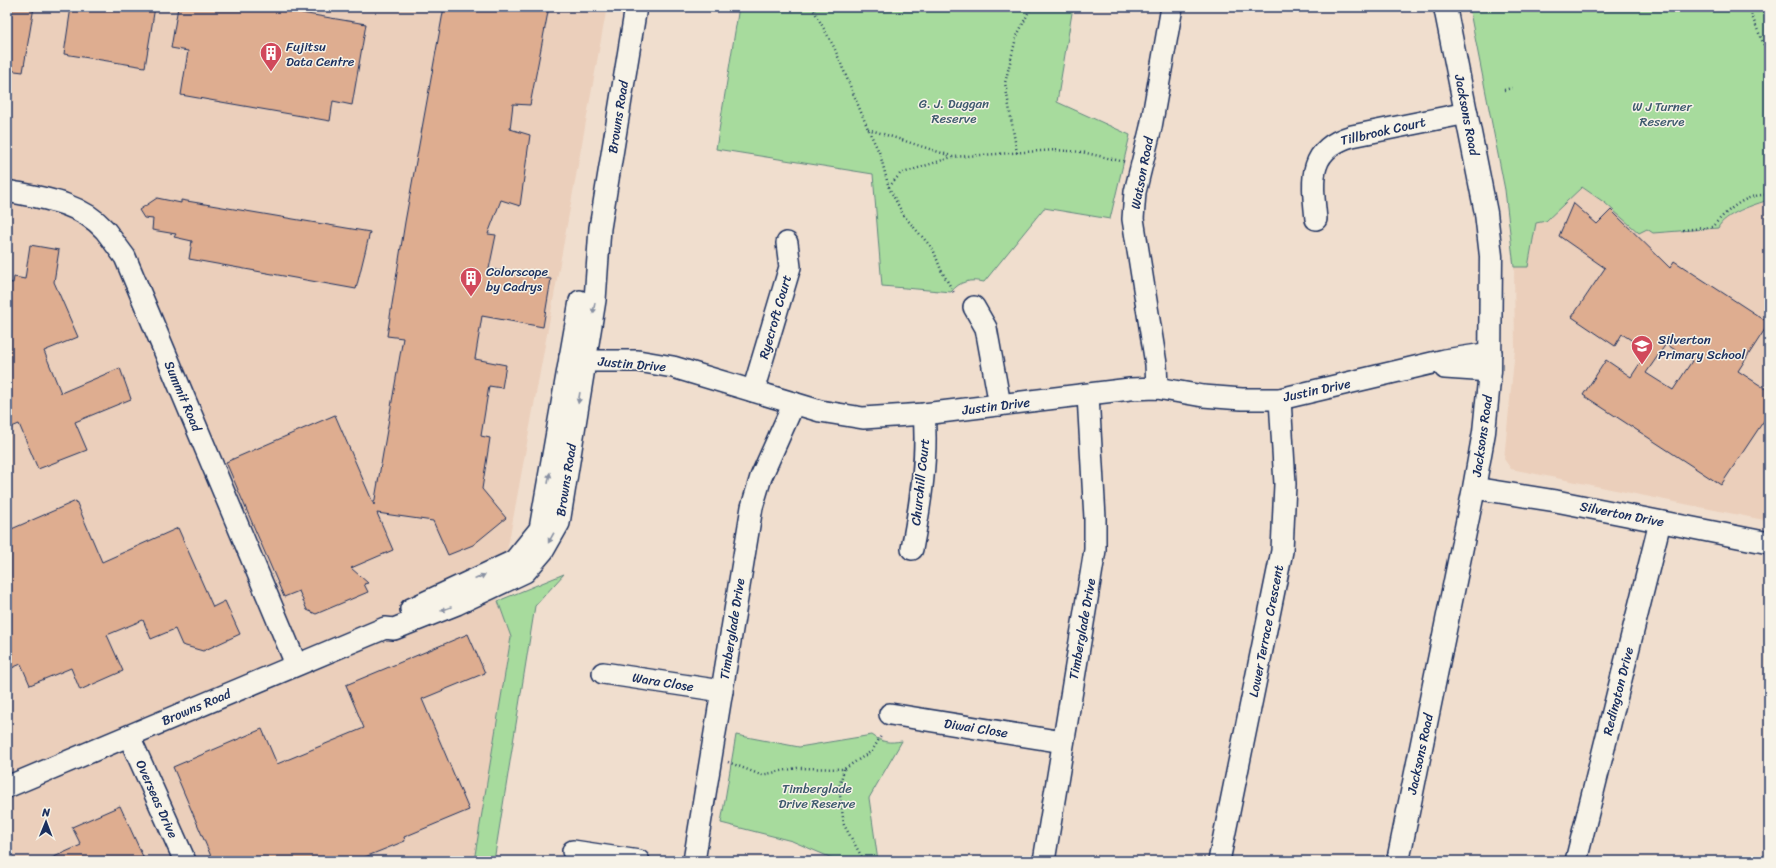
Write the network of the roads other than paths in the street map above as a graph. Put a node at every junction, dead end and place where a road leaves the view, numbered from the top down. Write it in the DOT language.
graph roads {
  1 [pos="636,7"];
  2 [pos="1172,7"];
  3 [pos="1445,7"];
  4 [pos="1466,113"];
  5 [pos="7,191"];
  6 [pos="1316,219"];
  7 [pos="787,242"];
  8 [pos="974,307"];
  9 [pos="579,351"];
  10 [pos="1490,362"];
  11 [pos="1157,388"];
  12 [pos="753,391"];
  13 [pos="1088,395"];
  14 [pos="1280,399"];
  15 [pos="794,403"];
  16 [pos="1000,405"];
  17 [pos="924,414"];
  18 [pos="1474,488"];
  19 [pos="1660,522"];
  20 [pos="1769,543"];
  21 [pos="912,549"];
  22 [pos="296,664"];
  23 [pos="603,673"];
  24 [pos="722,691"];
  25 [pos="890,714"];
  26 [pos="129,736"];
  27 [pos="1063,742"];
  28 [pos="7,787"];
  29 [pos="573,851"];
  30 [pos="185,861"];
  31 [pos="639,861"];
  32 [pos="694,861"];
  33 [pos="1044,861"];
  34 [pos="1219,861"];
  35 [pos="1398,861"];
  36 [pos="1576,861"];
  1 -- 9 [label="street, Browns Road"];
  2 -- 11 [label="street, Watson Road"];
  3 -- 4 [label="main road, Jacksons Road"];
  4 -- 6 [label="street, Tillbrook Court"];
  4 -- 10 [label="main road, Jacksons Road"];
  5 -- 22 [label="street, Summit Road"];
  7 -- 12 [label="street, Ryecroft Court"];
  8 -- 16 [label="street"];
  9 -- 12 [label="street, Justin Drive"];
  9 -- 22 [label="street, Browns Road"];
  10 -- 14 [label="street, Justin Drive"];
  10 -- 18 [label="main road, Jacksons Road"];
  11 -- 13 [label="street, Justin Drive"];
  11 -- 14 [label="street, Justin Drive"];
  12 -- 15 [label="street, Justin Drive"];
  13 -- 16 [label="street, Justin Drive"];
  13 -- 27 [label="street, Timberglade Drive"];
  14 -- 34 [label="street, Lower Terrace Crescent"];
  15 -- 17 [label="street, Justin Drive"];
  15 -- 24 [label="street, Timberglade Drive"];
  16 -- 17 [label="street, Justin Drive"];
  17 -- 21 [label="street, Churchill Court"];
  18 -- 19 [label="street, Silverton Drive"];
  18 -- 35 [label="main road, Jacksons Road"];
  19 -- 20 [label="street, Silverton Drive"];
  19 -- 36 [label="street, Redington Drive"];
  22 -- 26 [label="street, Browns Road"];
  23 -- 24 [label="street, Wara Close"];
  24 -- 32 [label="street, Timberglade Drive"];
  25 -- 27 [label="street, Diwai Close"];
  26 -- 28 [label="street, Browns Road"];
  26 -- 30 [label="street, Overseas Drive"];
  27 -- 33 [label="street, Timberglade Drive"];
  29 -- 31 [label="street"];
}
